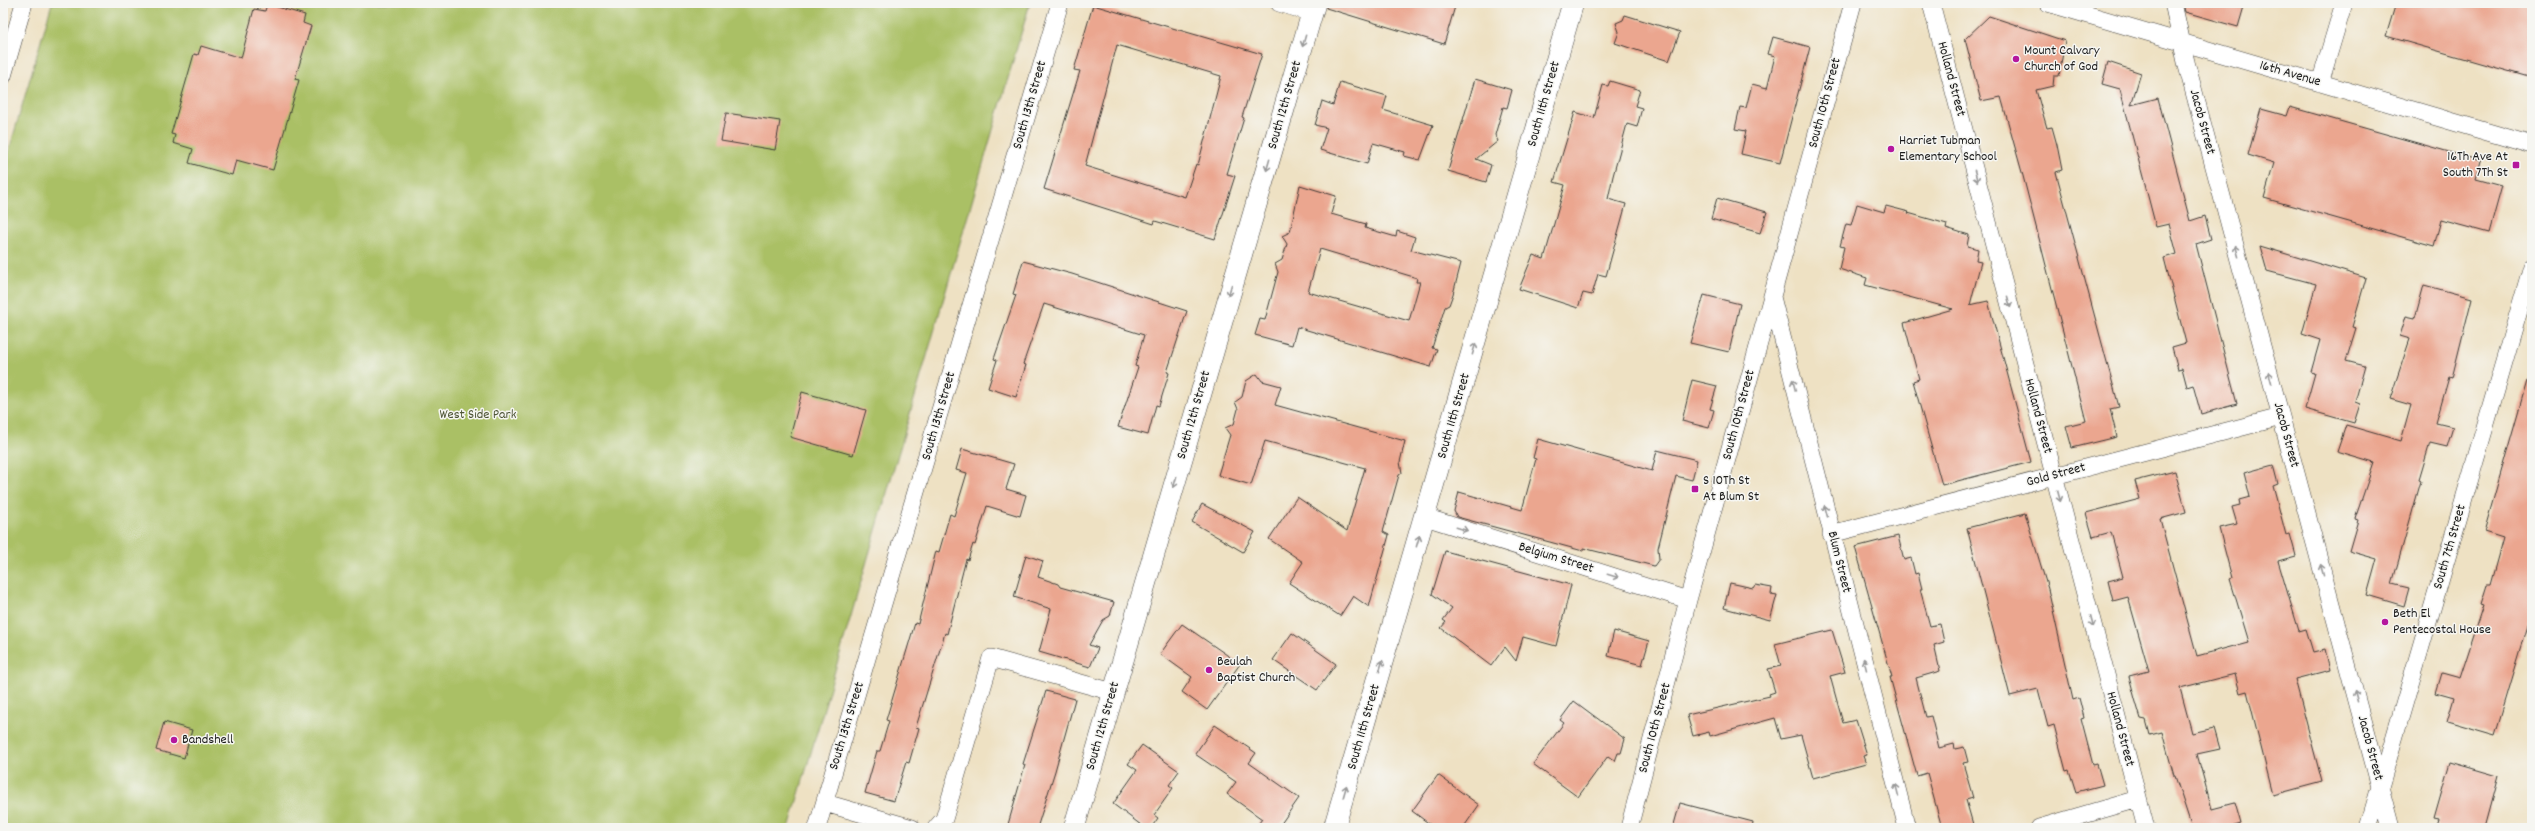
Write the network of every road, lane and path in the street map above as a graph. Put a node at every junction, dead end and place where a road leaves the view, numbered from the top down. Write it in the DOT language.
graph roads {
  1 [pos="24,3"];
  2 [pos="1060,3"];
  3 [pos="1279,3"];
  4 [pos="1573,3"];
  5 [pos="1853,3"];
  6 [pos="1931,3"];
  7 [pos="2048,3"];
  8 [pos="2173,3"];
  9 [pos="2344,3"];
  10 [pos="1313,8"];
  11 [pos="2182,42"];
  12 [pos="3,76"];
  13 [pos="2320,83"];
  14 [pos="2532,145"];
  15 [pos="2532,266"];
  16 [pos="1772,296"];
  17 [pos="2281,417"];
  18 [pos="2054,476"];
  19 [pos="1425,517"];
  20 [pos="1831,534"];
  21 [pos="1688,600"];
  22 [pos="1113,692"];
  23 [pos="2380,787"];
  24 [pos="2138,799"];
  25 [pos="825,803"];
  26 [pos="817,828"];
  27 [pos="912,828"];
  28 [pos="936,828"];
  29 [pos="1074,828"];
  30 [pos="1334,828"];
  31 [pos="1629,828"];
  32 [pos="1907,828"];
  33 [pos="2039,828"];
  34 [pos="2146,828"];
  35 [pos="2368,828"];
  36 [pos="2391,828"];
  1 -- 12 [label="street"];
  2 -- 25 [label="street, South 13th Street"];
  3 -- 10 [label="street"];
  19 -- 4 [label="street, South 11th Street, one-way"];
  5 -- 16 [label="street, South 10th Street"];
  6 -- 18 [label="street, Holland Street, one-way"];
  7 -- 11 [label="street, 16th Avenue"];
  8 -- 11 [label="street, Jacob Street"];
  9 -- 13 [label="street"];
  10 -- 22 [label="street, South 12th Street, one-way"];
  11 -- 13 [label="street, 16th Avenue"];
  17 -- 11 [label="street, Jacob Street, one-way"];
  13 -- 14 [label="street, 16th Avenue"];
  15 -- 23 [label="street, South 7th Street"];
  20 -- 16 [label="street, Blum Street, one-way"];
  16 -- 21 [label="street, South 10th Street"];
  17 -- 18 [label="street, Gold Street"];
  23 -- 17 [label="street, Jacob Street, one-way"];
  18 -- 20 [label="street, Gold Street"];
  18 -- 24 [label="street, Holland Street, one-way"];
  19 -- 21 [label="street, Belgium Street, one-way"];
  30 -- 19 [label="street, South 11th Street, one-way"];
  32 -- 20 [label="street, Blum Street, one-way"];
  21 -- 31 [label="street, South 10th Street"];
  22 -- 28 [label="street"];
  22 -- 29 [label="street, South 12th Street"];
  23 -- 35 [label="street, South 7th Street"];
  23 -- 36 [label="street, Jacob Street"];
  24 -- 33 [label="street"];
  24 -- 34 [label="street, Holland Street"];
  25 -- 26 [label="street, South 13th Street"];
  25 -- 27 [label="street"];
}
